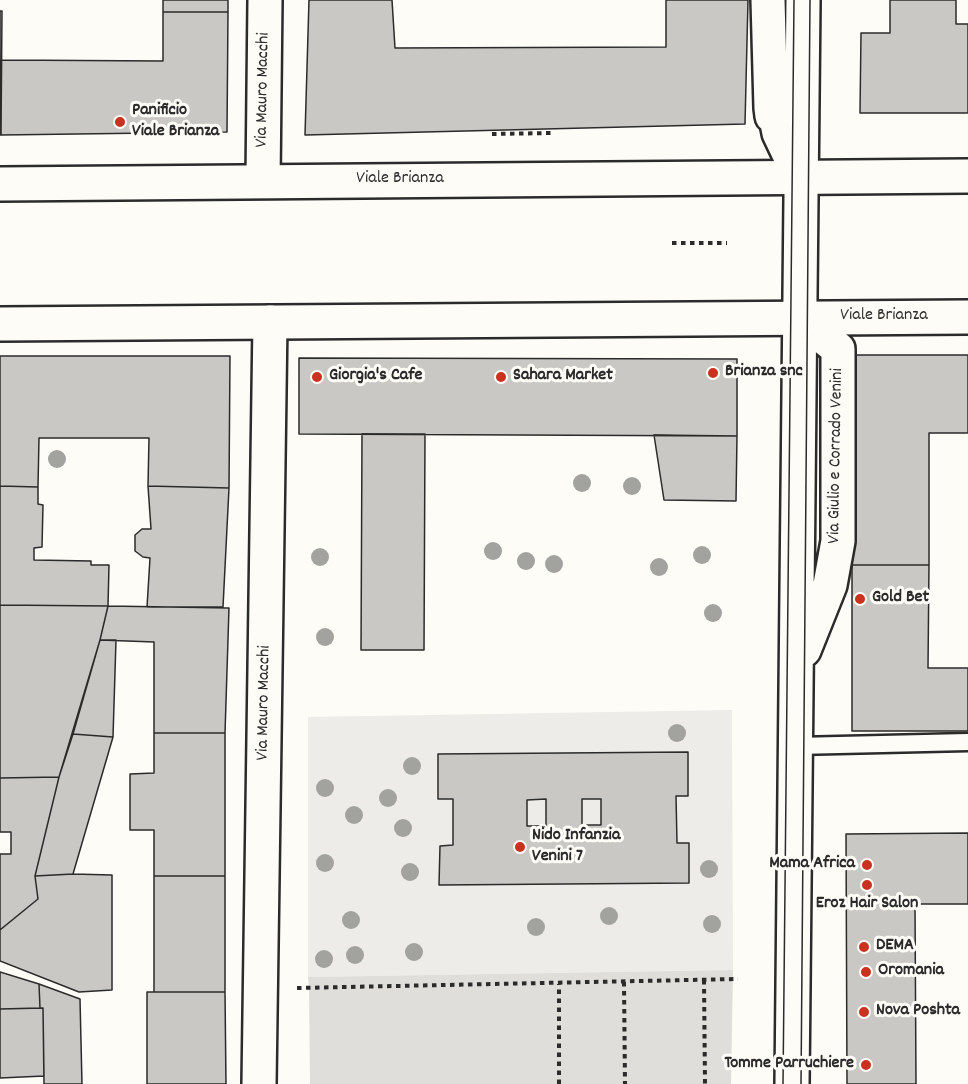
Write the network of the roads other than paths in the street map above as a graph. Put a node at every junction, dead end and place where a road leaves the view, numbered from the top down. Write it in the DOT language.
graph roads {
  1 [pos="265,0"];
  2 [pos="768,0"];
  3 [pos="803,0"];
  4 [pos="968,176"];
  5 [pos="801,177"];
  6 [pos="263,180"];
  7 [pos="0,184"];
  8 [pos="799,317"];
  9 [pos="968,317"];
  10 [pos="270,322"];
  11 [pos="0,324"];
  12 [pos="968,742"];
  13 [pos="796,746"];
  14 [pos="259,1084"];
  15 [pos="792,1084"];
  1 -- 6 [label="street, Via Mauro Macchi"];
  2 -- 5 [label="street"];
  3 -- 5 [label="street"];
  4 -- 5 [label="street, Viale Brianza"];
  5 -- 6 [label="street, Viale Brianza"];
  5 -- 8 [label="street"];
  6 -- 7 [label="street, Viale Brianza"];
  8 -- 9 [label="street, Viale Brianza"];
  8 -- 10 [label="street, Viale Brianza"];
  8 -- 13 [label="street, Via Giulio e Corrado Venini"];
  10 -- 11 [label="street, Viale Brianza"];
  10 -- 14 [label="street, Via Mauro Macchi"];
  12 -- 13 [label="lane"];
  13 -- 15 [label="street, Via Giulio e Corrado Venini"];
}
